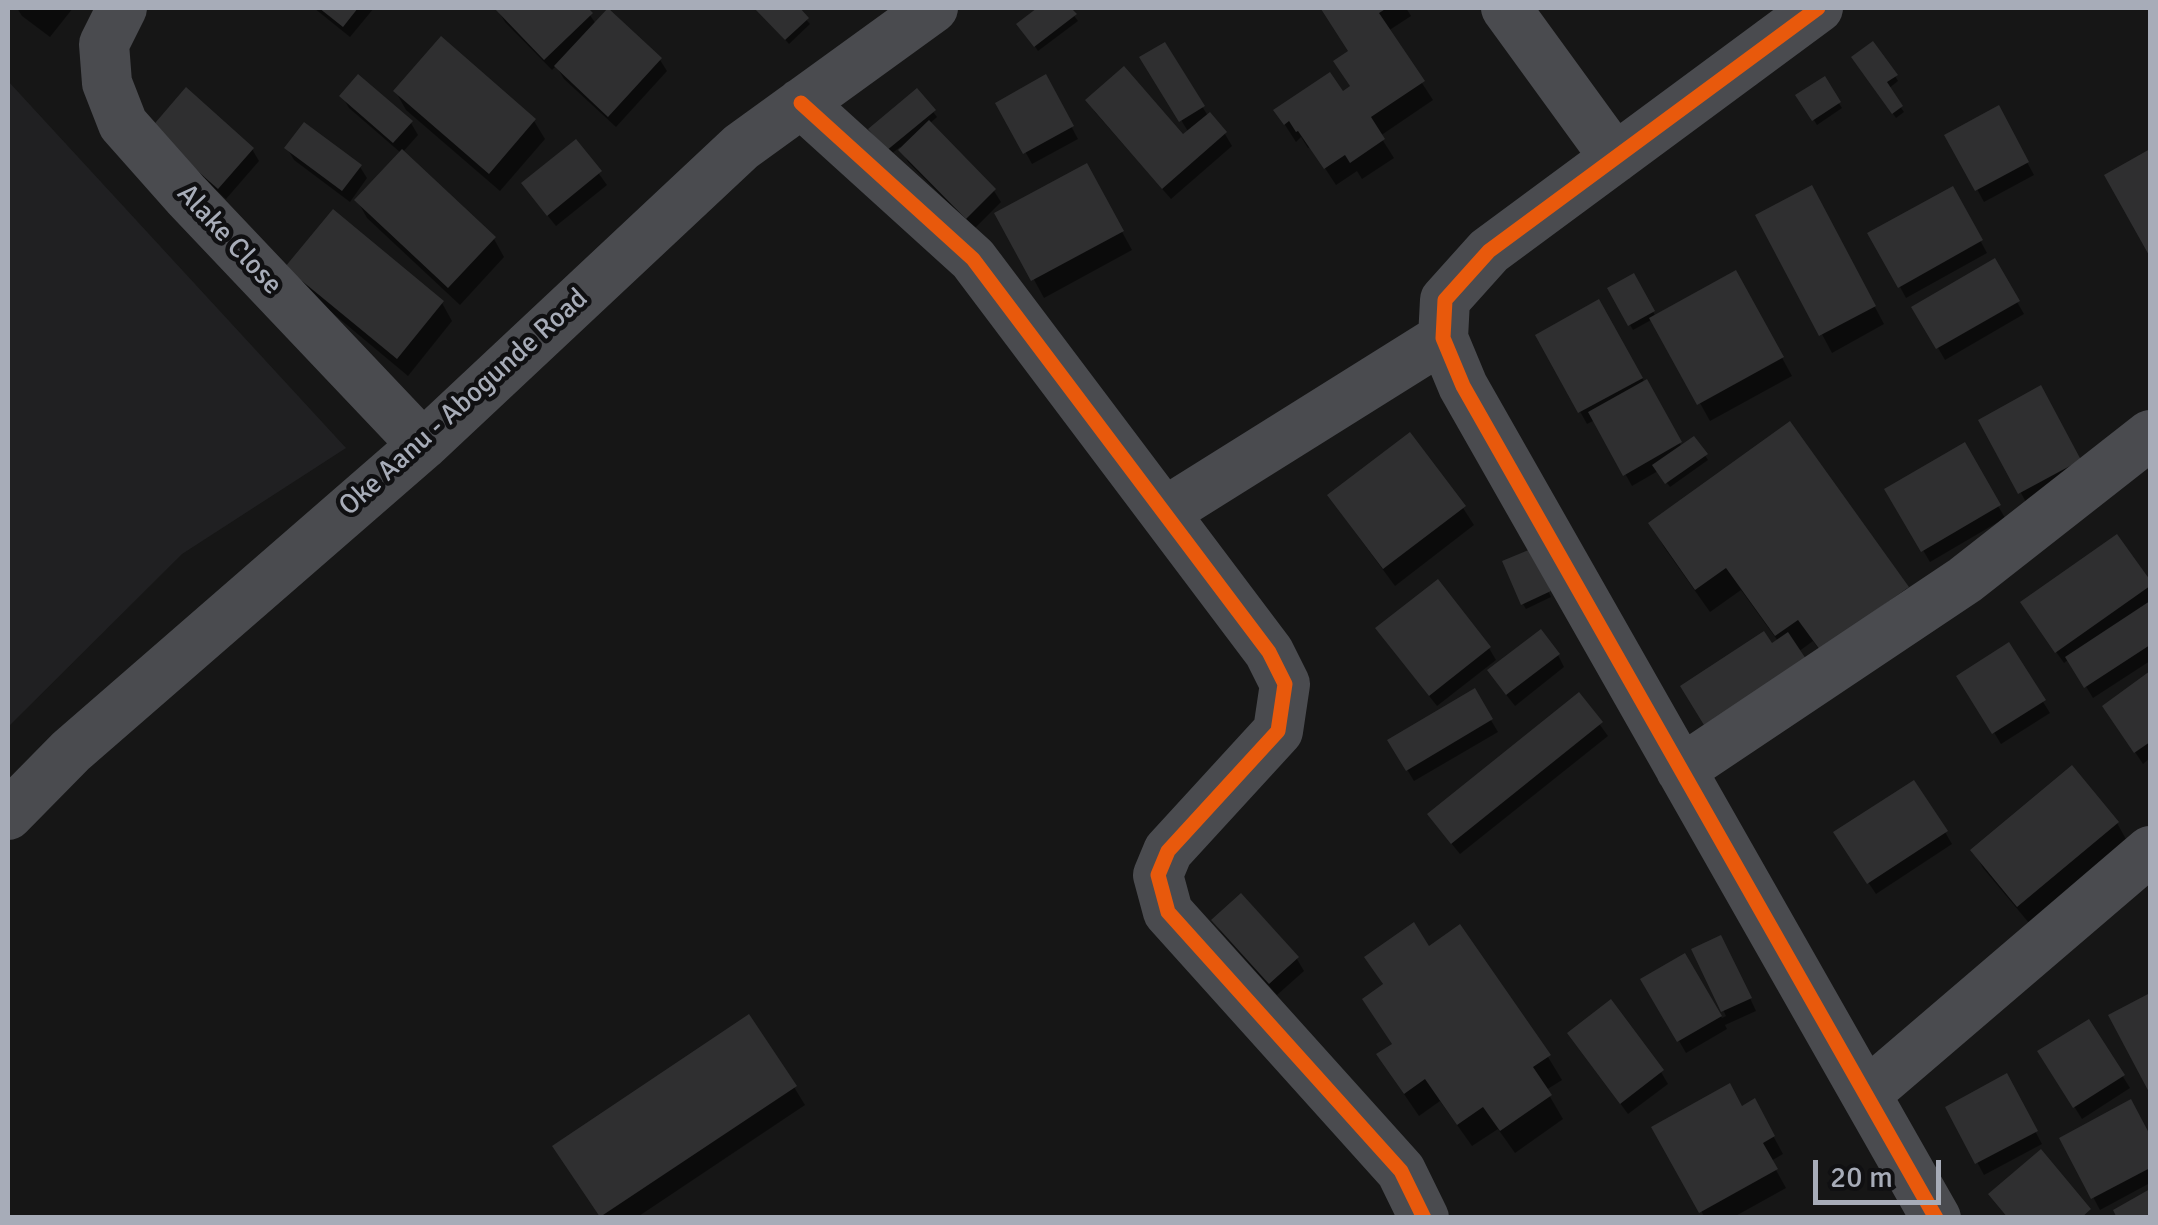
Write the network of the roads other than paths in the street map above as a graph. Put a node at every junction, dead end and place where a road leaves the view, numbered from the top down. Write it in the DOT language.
graph roads {
  1 [pos="122,8"];
  2 [pos="934,8"];
  3 [pos="1506,8"];
  4 [pos="1818,8"];
  5 [pos="801,103"];
  6 [pos="1615,158"];
  7 [pos="1443,338"];
  8 [pos="2150,435"];
  9 [pos="423,444"];
  10 [pos="1165,512"];
  11 [pos="1681,770"];
  12 [pos="8,815"];
  13 [pos="2150,851"];
  14 [pos="1866,1094"];
  15 [pos="1424,1218"];
  16 [pos="1936,1218"];
  1 -- 9 [label="street, Alake Close"];
  2 -- 5 [label="street, Oke Aanu - Abogunde Road"];
  3 -- 6 [label="street"];
  4 -- 6 [label="street"];
  5 -- 9 [label="street, Oke Aanu - Abogunde Road"];
  5 -- 10 [label="street"];
  6 -- 7 [label="street"];
  7 -- 10 [label="street"];
  7 -- 11 [label="street"];
  8 -- 11 [label="street"];
  9 -- 12 [label="street, Oke Aanu - Abogunde Road"];
  10 -- 15 [label="street"];
  11 -- 14 [label="street"];
  13 -- 14 [label="street"];
  14 -- 16 [label="street"];
}
